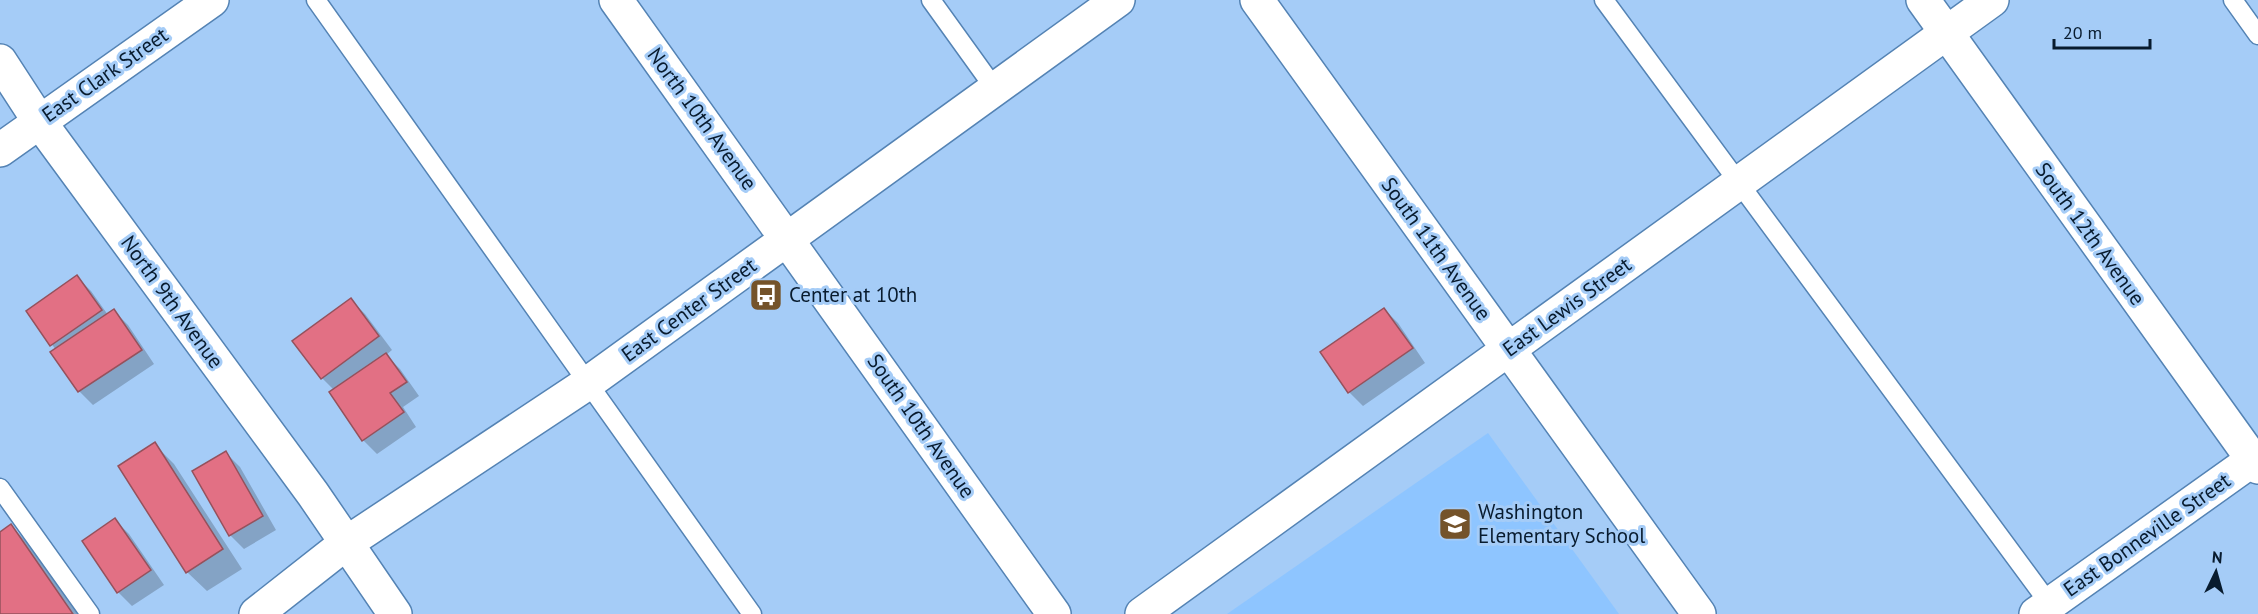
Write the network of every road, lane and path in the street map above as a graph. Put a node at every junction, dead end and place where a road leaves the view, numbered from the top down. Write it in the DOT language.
graph roads {
  1 [pos="212,0"];
  2 [pos="316,0"];
  3 [pos="616,0"];
  4 [pos="931,0"];
  5 [pos="1118,0"];
  6 [pos="1257,0"];
  7 [pos="1604,0"];
  8 [pos="1923,0"];
  9 [pos="1992,0"];
  10 [pos="2233,0"];
  11 [pos="1946,33"];
  12 [pos="2258,35"];
  13 [pos="0,61"];
  14 [pos="995,89"];
  15 [pos="39,121"];
  16 [pos="0,150"];
  17 [pos="1739,183"];
  18 [pos="787,239"];
  19 [pos="1509,349"];
  20 [pos="588,383"];
  21 [pos="2256,461"];
  22 [pos="0,488"];
  23 [pos="345,544"];
  24 [pos="2047,611"];
  25 [pos="90,614"];
  26 [pos="256,614"];
  27 [pos="395,614"];
  28 [pos="752,614"];
  29 [pos="1054,614"];
  30 [pos="1143,614"];
  31 [pos="1700,614"];
  1 -- 15 [label="street, East Clark Street"];
  2 -- 20 [label="lane"];
  3 -- 18 [label="street, North 10th Avenue"];
  4 -- 14 [label="lane"];
  5 -- 14 [label="street, East Center Street"];
  6 -- 19 [label="street, South 11th Avenue"];
  7 -- 17 [label="lane"];
  8 -- 11 [label="street, South 12th Avenue"];
  9 -- 11 [label="street, East Lewis Street"];
  10 -- 12 [label="lane"];
  11 -- 17 [label="street, East Lewis Street"];
  11 -- 21 [label="street, South 12th Avenue"];
  13 -- 15 [label="street, North 9th Avenue"];
  14 -- 18 [label="street, East Center Street"];
  15 -- 16 [label="street, East Clark Street"];
  15 -- 23 [label="street, North 9th Avenue"];
  17 -- 19 [label="street, East Lewis Street"];
  17 -- 24 [label="lane"];
  18 -- 20 [label="street, East Center Street"];
  18 -- 29 [label="street, South 10th Avenue"];
  19 -- 30 [label="street, East Lewis Street"];
  19 -- 31 [label="street, South 11th Avenue"];
  20 -- 23 [label="street, East Center Street"];
  20 -- 28 [label="lane"];
  21 -- 24 [label="street, East Bonneville Street"];
  22 -- 25 [label="lane"];
  23 -- 26 [label="street, East Center Street"];
  23 -- 27 [label="street, North 9th Avenue"];
}
